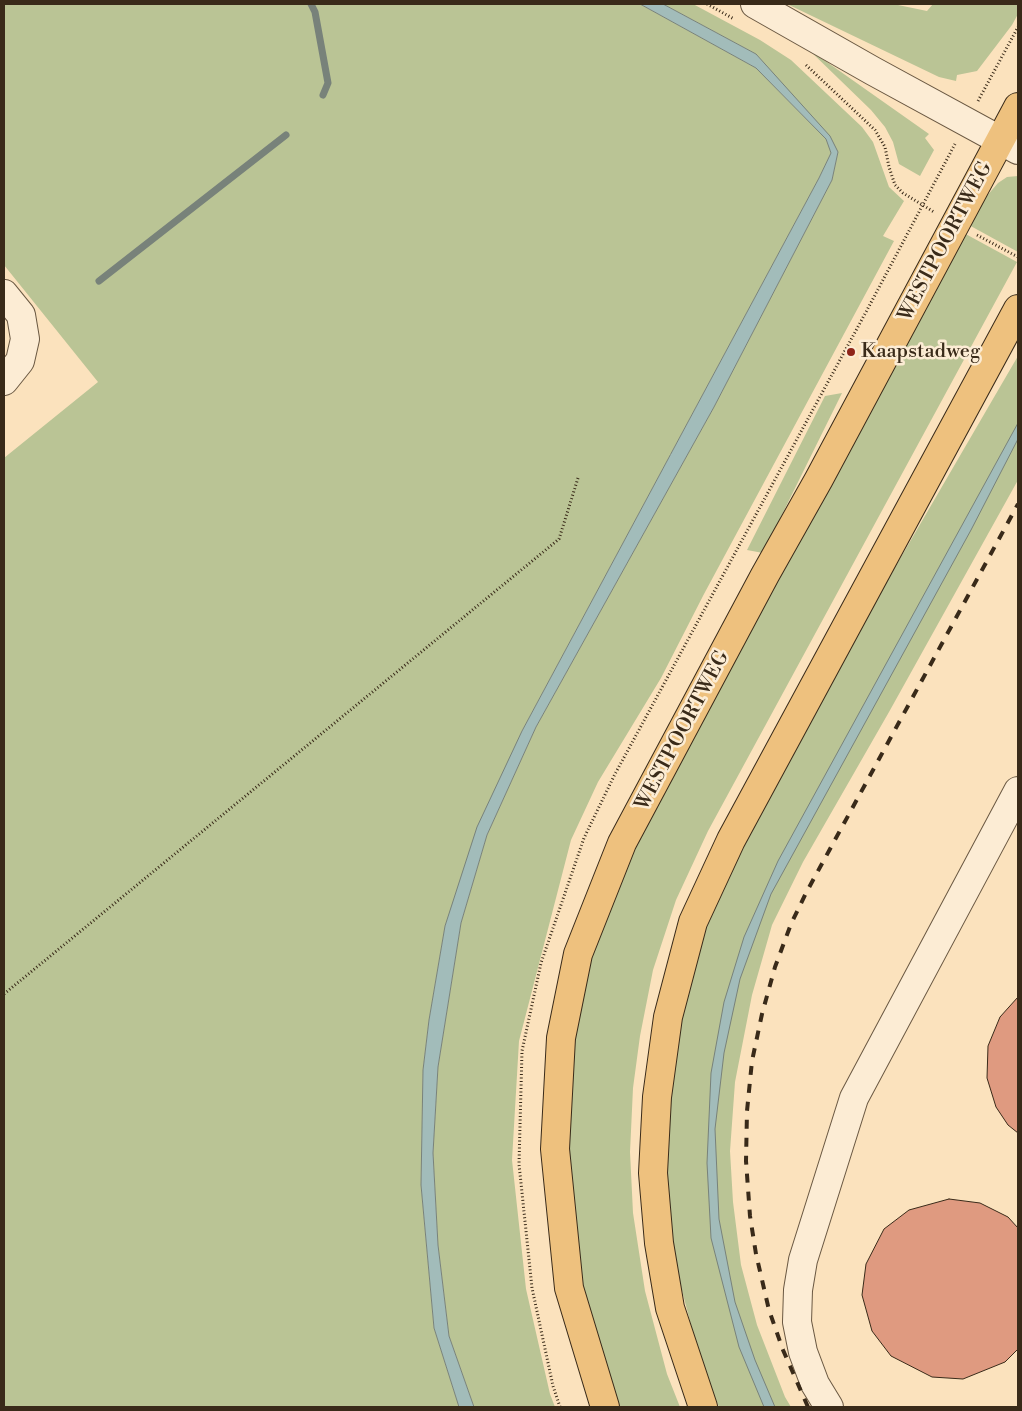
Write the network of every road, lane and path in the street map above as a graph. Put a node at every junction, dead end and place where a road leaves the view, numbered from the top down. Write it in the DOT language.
graph roads {
  1 [pos="707,4"];
  2 [pos="747,12"];
  3 [pos="1018,27"];
  4 [pos="1014,36"];
  5 [pos="1018,39"];
  6 [pos="801,59"];
  7 [pos="1018,107"];
  8 [pos="968,121"];
  9 [pos="1009,145"];
  10 [pos="4,294"];
  11 [pos="1018,309"];
  12 [pos="4,381"];
  13 [pos="578,478"];
  14 [pos="1018,791"];
  15 [pos="4,994"];
  16 [pos="605,1407"];
  17 [pos="703,1407"];
  18 [pos="830,1407"];
  1 -- 2 [label="path"];
  2 -- 8 [label="street"];
  3 -- 4 [label="path, WESTPOORTWEG"];
  4 -- 5 [label="path"];
  4 -- 8 [label="path, WESTPOORTWEG"];
  6 -- 8 [label="path, WESTPOORTWEG"];
  7 -- 9 [label="main road, WESTPOORTWEG"];
  8 -- 9 [label="street"];
  9 -- 16 [label="main road, WESTPOORTWEG"];
  10 -- 12 [label="street"];
  11 -- 17 [label="main road"];
  13 -- 15 [label="path"];
  14 -- 18 [label="street"];
}
